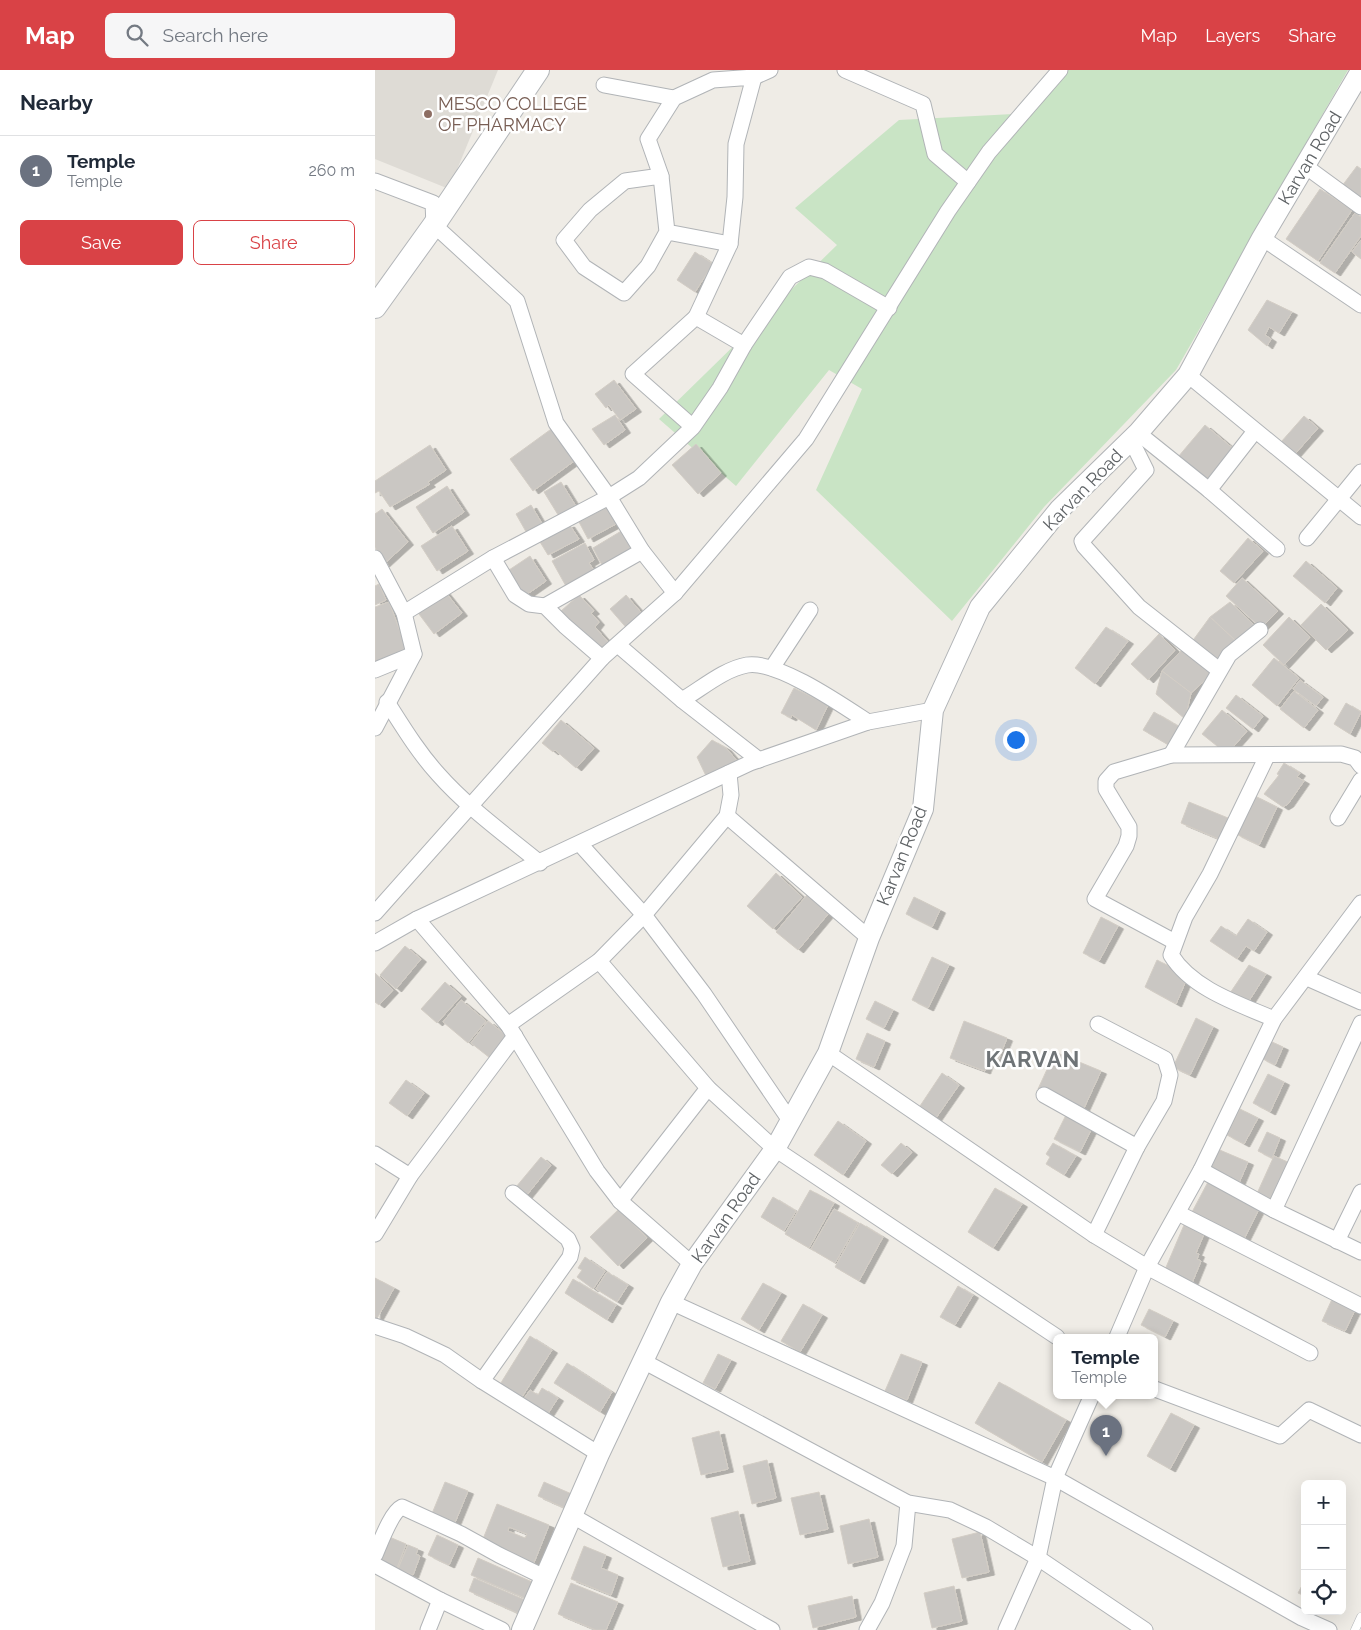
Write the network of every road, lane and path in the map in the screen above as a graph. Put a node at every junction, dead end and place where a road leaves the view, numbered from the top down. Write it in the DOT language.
graph roads {
  1 [pos="538,70"];
  2 [pos="770,70"];
  3 [pos="845,70"];
  4 [pos="1060,70"];
  5 [pos="1361,71"];
  6 [pos="754,77"];
  7 [pos="604,85"];
  8 [pos="674,98"];
  9 [pos="1305,166"];
  10 [pos="661,176"];
  11 [pos="375,181"];
  12 [pos="968,182"];
  13 [pos="1361,207"];
  14 [pos="435,225"];
  15 [pos="667,232"];
  16 [pos="1262,238"];
  17 [pos="730,244"];
  18 [pos="1361,305"];
  19 [pos="375,307"];
  20 [pos="889,308"];
  21 [pos="696,317"];
  22 [pos="744,345"];
  23 [pos="1188,375"];
  24 [pos="693,427"];
  25 [pos="1255,431"];
  26 [pos="1134,437"];
  27 [pos="1361,472"];
  28 [pos="1209,490"];
  29 [pos="609,497"];
  30 [pos="1339,501"];
  31 [pos="1361,517"];
  32 [pos="1307,538"];
  33 [pos="1277,549"];
  34 [pos="642,551"];
  35 [pos="375,558"];
  36 [pos="493,558"];
  37 [pos="675,593"];
  38 [pos="545,606"];
  39 [pos="810,610"];
  40 [pos="403,613"];
  41 [pos="1260,630"];
  42 [pos="618,645"];
  43 [pos="414,654"];
  44 [pos="602,658"];
  45 [pos="772,668"];
  46 [pos="375,670"];
  47 [pos="1219,670"];
  48 [pos="682,700"];
  49 [pos="387,702"];
  50 [pos="933,710"];
  51 [pos="868,722"];
  52 [pos="375,728"];
  53 [pos="1171,755"];
  54 [pos="1267,756"];
  55 [pos="759,760"];
  56 [pos="1361,766"];
  57 [pos="729,773"];
  58 [pos="1361,780"];
  59 [pos="471,806"];
  60 [pos="727,816"];
  61 [pos="1338,818"];
  62 [pos="580,844"];
  63 [pos="540,863"];
  64 [pos="1361,903"];
  65 [pos="375,913"];
  66 [pos="645,915"];
  67 [pos="417,919"];
  68 [pos="869,938"];
  69 [pos="1175,942"];
  70 [pos="375,943"];
  71 [pos="599,962"];
  72 [pos="1307,978"];
  73 [pos="1361,1002"];
  74 [pos="1274,1019"];
  75 [pos="1361,1023"];
  76 [pos="1098,1024"];
  77 [pos="511,1030"];
  78 [pos="828,1053"];
  79 [pos="708,1088"];
  80 [pos="1044,1095"];
  81 [pos="791,1122"];
  82 [pos="1137,1147"];
  83 [pos="775,1149"];
  84 [pos="375,1154"];
  85 [pos="1201,1170"];
  86 [pos="410,1176"];
  87 [pos="1361,1192"];
  88 [pos="513,1193"];
  89 [pos="621,1200"];
  90 [pos="1274,1210"];
  91 [pos="1178,1213"];
  92 [pos="375,1234"];
  93 [pos="1094,1235"];
  94 [pos="1337,1241"];
  95 [pos="1361,1252"];
  96 [pos="692,1264"];
  97 [pos="1147,1267"];
  98 [pos="671,1302"];
  99 [pos="1361,1306"];
  100 [pos="375,1326"];
  101 [pos="1053,1334"];
  102 [pos="1118,1334"];
  103 [pos="1310,1353"];
  104 [pos="643,1361"];
  105 [pos="482,1381"];
  106 [pos="1158,1389"];
  107 [pos="1090,1399"];
  108 [pos="1361,1434"];
  109 [pos="599,1454"];
  110 [pos="1055,1478"];
  111 [pos="908,1503"];
  112 [pos="571,1515"];
  113 [pos="375,1555"];
  114 [pos="1038,1558"];
  115 [pos="375,1564"];
  116 [pos="545,1577"];
  117 [pos="440,1600"];
  118 [pos="1361,1617"];
  119 [pos="1298,1624"];
  120 [pos="428,1630"];
  121 [pos="502,1630"];
  122 [pos="522,1630"];
  123 [pos="772,1630"];
  124 [pos="867,1630"];
  125 [pos="1007,1630"];
  126 [pos="1145,1630"];
  127 [pos="1329,1630"];
  128 [pos="1355,1630"];
  1 -- 14 [label="main road"];
  2 -- 6 [label="street"];
  3 -- 12 [label="street"];
  4 -- 12 [label="street"];
  5 -- 9 [label="street, Karvan Road"];
  6 -- 8 [label="street"];
  6 -- 17 [label="street"];
  7 -- 8 [label="street"];
  8 -- 10 [label="street"];
  9 -- 13 [label="street"];
  9 -- 16 [label="street, Karvan Road"];
  10 -- 15 [label="street"];
  10 -- 15 [label="street"];
  11 -- 14 [label="street"];
  12 -- 20 [label="street"];
  14 -- 19 [label="main road"];
  14 -- 29 [label="street"];
  15 -- 17 [label="street"];
  16 -- 18 [label="street"];
  16 -- 23 [label="street, Karvan Road"];
  17 -- 21 [label="street"];
  20 -- 22 [label="street"];
  20 -- 37 [label="street"];
  21 -- 22 [label="street"];
  21 -- 24 [label="street"];
  22 -- 24 [label="street"];
  23 -- 25 [label="street"];
  23 -- 26 [label="street, Karvan Road"];
  24 -- 29 [label="street"];
  25 -- 28 [label="street"];
  25 -- 30 [label="street"];
  26 -- 28 [label="street"];
  26 -- 47 [label="street"];
  26 -- 50 [label="street, Karvan Road"];
  27 -- 30 [label="street"];
  28 -- 33 [label="street"];
  29 -- 34 [label="street"];
  29 -- 36 [label="street"];
  30 -- 31 [label="street"];
  30 -- 32 [label="street"];
  34 -- 37 [label="street"];
  34 -- 38 [label="street"];
  35 -- 40 [label="street"];
  36 -- 38 [label="street"];
  36 -- 40 [label="street"];
  37 -- 42 [label="street"];
  38 -- 44 [label="street"];
  39 -- 45 [label="street"];
  40 -- 43 [label="street"];
  41 -- 47 [label="street"];
  42 -- 44 [label="street"];
  42 -- 48 [label="street"];
  43 -- 46 [label="street"];
  43 -- 49 [label="street"];
  44 -- 59 [label="street"];
  45 -- 48 [label="street"];
  45 -- 51 [label="street"];
  47 -- 53 [label="street"];
  48 -- 55 [label="street"];
  49 -- 52 [label="street"];
  49 -- 59 [label="street"];
  50 -- 51 [label="street"];
  50 -- 68 [label="street, Karvan Road"];
  51 -- 55 [label="street"];
  53 -- 54 [label="street"];
  53 -- 69 [label="street"];
  54 -- 56 [label="street"];
  54 -- 69 [label="street"];
  55 -- 57 [label="street"];
  57 -- 60 [label="street"];
  57 -- 62 [label="street"];
  58 -- 61 [label="street"];
  59 -- 63 [label="street"];
  59 -- 65 [label="street"];
  60 -- 66 [label="street"];
  60 -- 68 [label="street"];
  62 -- 63 [label="street"];
  62 -- 66 [label="street"];
  63 -- 67 [label="street"];
  64 -- 72 [label="street"];
  66 -- 71 [label="street"];
  66 -- 81 [label="street"];
  67 -- 70 [label="street"];
  67 -- 77 [label="street"];
  68 -- 78 [label="street, Karvan Road"];
  69 -- 74 [label="street"];
  71 -- 77 [label="street"];
  71 -- 79 [label="street"];
  72 -- 73 [label="street"];
  72 -- 74 [label="street"];
  74 -- 85 [label="street"];
  75 -- 90 [label="street"];
  76 -- 82 [label="street"];
  77 -- 86 [label="street"];
  77 -- 89 [label="street"];
  78 -- 81 [label="street, Karvan Road"];
  78 -- 93 [label="street"];
  79 -- 83 [label="street"];
  79 -- 89 [label="street"];
  80 -- 82 [label="street"];
  81 -- 83 [label="street, Karvan Road"];
  82 -- 93 [label="street"];
  83 -- 96 [label="street, Karvan Road"];
  83 -- 101 [label="street"];
  84 -- 86 [label="street"];
  85 -- 90 [label="street"];
  85 -- 91 [label="street"];
  86 -- 92 [label="street"];
  87 -- 94 [label="street"];
  88 -- 105 [label="street"];
  89 -- 96 [label="street"];
  90 -- 94 [label="street"];
  91 -- 97 [label="street"];
  91 -- 99 [label="street"];
  93 -- 97 [label="street"];
  94 -- 95 [label="street"];
  96 -- 98 [label="street, Karvan Road"];
  97 -- 102 [label="street"];
  97 -- 103 [label="street"];
  98 -- 104 [label="street, Karvan Road"];
  98 -- 110 [label="street"];
  100 -- 105 [label="street"];
  104 -- 109 [label="street, Karvan Road"];
  104 -- 111 [label="street"];
  105 -- 109 [label="street"];
  106 -- 108 [label="street"];
  107 -- 110 [label="street"];
  109 -- 112 [label="street, Karvan Road"];
  110 -- 114 [label="street"];
  110 -- 119 [label="street"];
  111 -- 114 [label="street"];
  111 -- 124 [label="street"];
  112 -- 116 [label="street, Karvan Road"];
  112 -- 123 [label="street"];
  113 -- 116 [label="street"];
  114 -- 125 [label="street"];
  114 -- 126 [label="street"];
  115 -- 117 [label="street"];
  116 -- 122 [label="street, Karvan Road"];
  117 -- 120 [label="street"];
  117 -- 121 [label="street"];
  118 -- 128 [label="lane"];
  119 -- 127 [label="street"];
}
